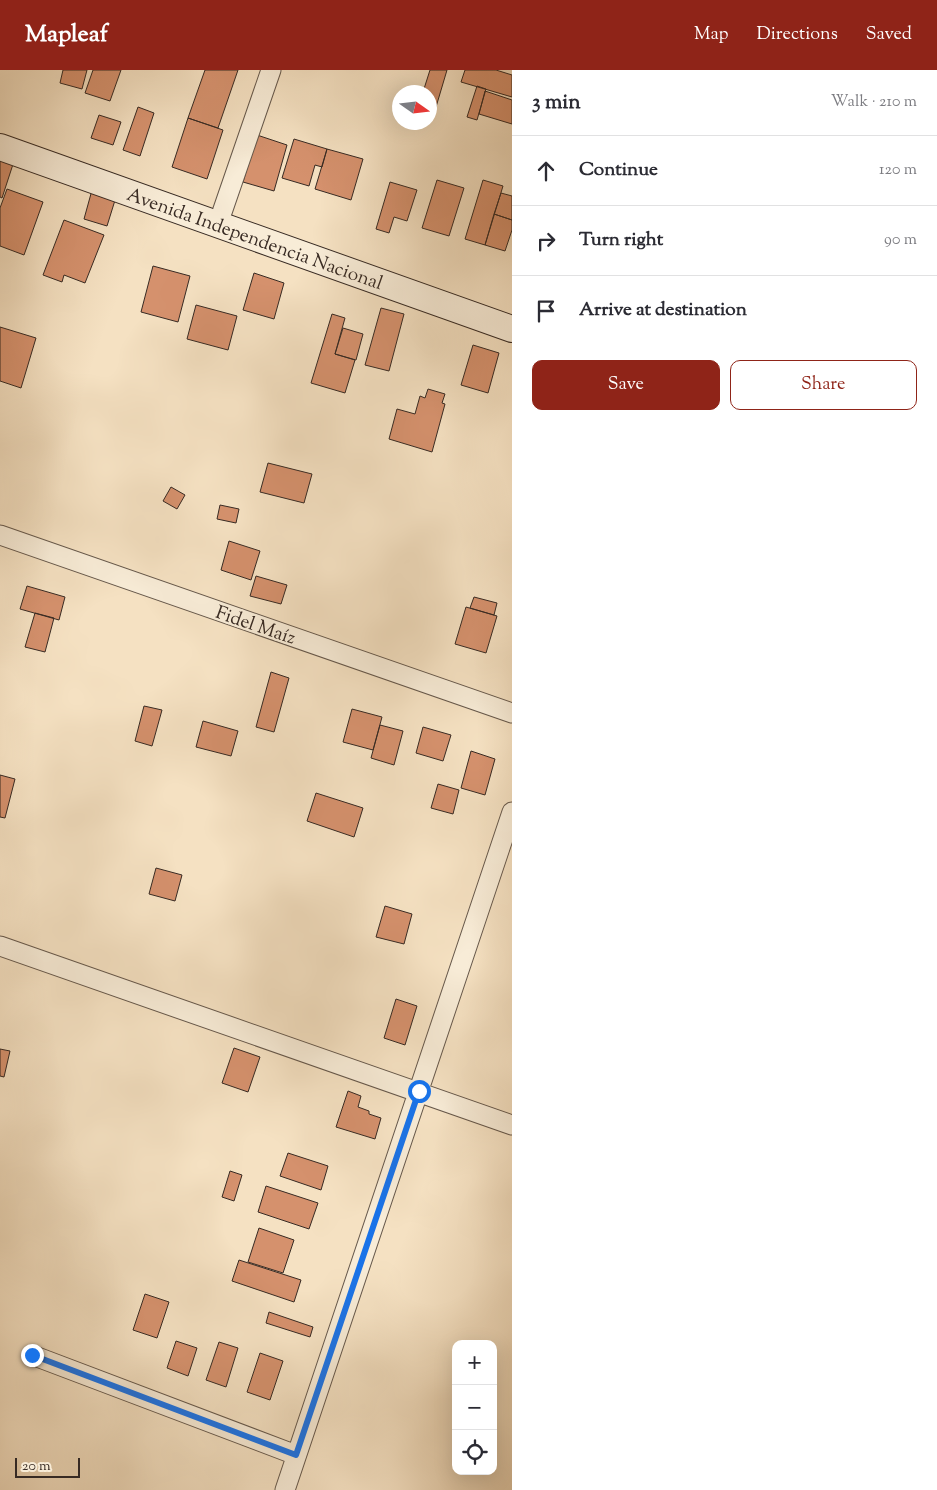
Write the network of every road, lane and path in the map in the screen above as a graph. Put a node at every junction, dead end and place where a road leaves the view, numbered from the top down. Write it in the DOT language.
graph roads {
  1 [pos="271,70"];
  2 [pos="0,147"];
  3 [pos="218,224"];
  4 [pos="512,329"];
  5 [pos="0,535"];
  6 [pos="512,713"];
  7 [pos="512,812"];
  8 [pos="0,946"];
  9 [pos="419,1091"];
  10 [pos="512,1125"];
  11 [pos="32,1355"];
  12 [pos="296,1455"];
  13 [pos="285,1490"];
  1 -- 3 [label="street"];
  2 -- 3 [label="main road, Avenida Independencia Nacional"];
  3 -- 4 [label="main road, Avenida Independencia Nacional"];
  5 -- 6 [label="street, Fidel Maíz"];
  7 -- 9 [label="street"];
  8 -- 9 [label="street"];
  9 -- 10 [label="street"];
  9 -- 12 [label="street"];
  11 -- 12 [label="street"];
  12 -- 13 [label="street"];
}
